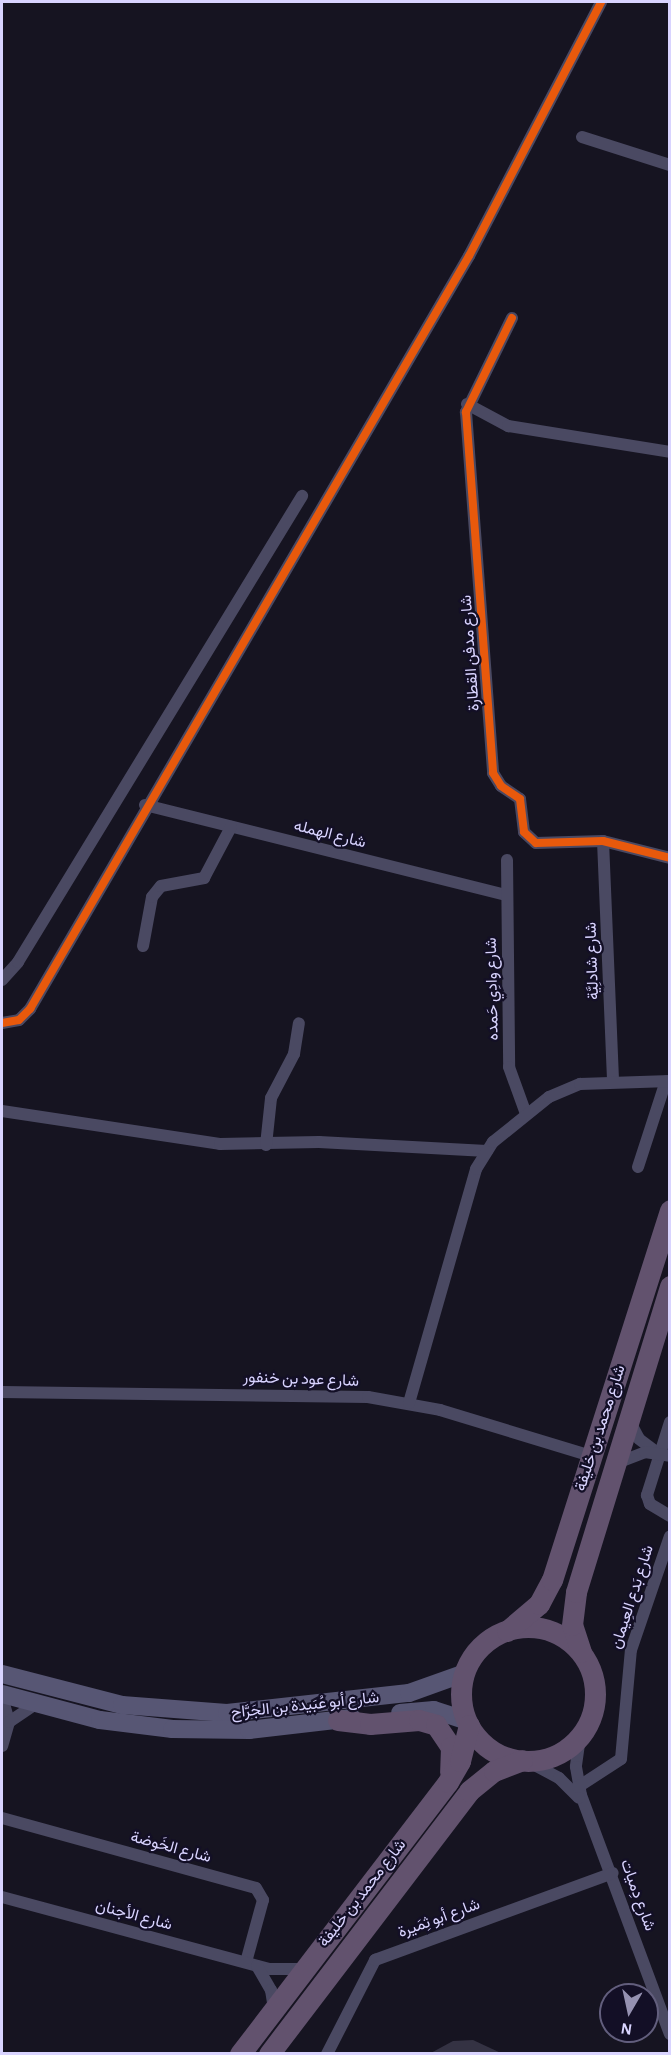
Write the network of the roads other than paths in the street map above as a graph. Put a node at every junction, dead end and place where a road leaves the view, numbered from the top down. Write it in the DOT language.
graph roads {
  1 [pos="601,2"];
  2 [pos="582,137"];
  3 [pos="669,165"];
  4 [pos="512,318"];
  5 [pos="467,404"];
  6 [pos="669,452"];
  7 [pos="302,496"];
  8 [pos="145,805"];
  9 [pos="231,826"];
  10 [pos="603,841"];
  11 [pos="669,858"];
  12 [pos="507,860"];
  13 [pos="507,895"];
  14 [pos="143,946"];
  15 [pos="2,980"];
  16 [pos="2,1023"];
  17 [pos="299,1023"];
  18 [pos="613,1081"];
  19 [pos="664,1081"];
  20 [pos="2,1112"];
  21 [pos="526,1114"];
  22 [pos="266,1144"];
  23 [pos="487,1150"];
  24 [pos="638,1167"];
  25 [pos="669,1210"];
  26 [pos="669,1286"];
  27 [pos="2,1392"];
  28 [pos="409,1403"];
  29 [pos="628,1417"];
  30 [pos="669,1422"];
  31 [pos="664,1455"];
  32 [pos="591,1456"];
  33 [pos="613,1467"];
  34 [pos="669,1516"];
  35 [pos="669,1536"];
  36 [pos="507,1630"];
  37 [pos="581,1652"];
  38 [pos="465,1673"];
  39 [pos="2,1674"];
  40 [pos="2,1696"];
  41 [pos="36,1704"];
  42 [pos="338,1720"];
  43 [pos="9,1722"];
  44 [pos="468,1723"];
  45 [pos="580,1737"];
  46 [pos="2,1746"];
  47 [pos="525,1761"];
  48 [pos="448,1782"];
  49 [pos="578,1786"];
  50 [pos="584,1803"];
  51 [pos="2,1818"];
  52 [pos="613,1873"];
  53 [pos="2,1897"];
  54 [pos="252,1964"];
  55 [pos="304,1969"];
  56 [pos="274,2009"];
  57 [pos="289,2029"];
  58 [pos="669,2034"];
  59 [pos="240,2054"];
  60 [pos="269,2054"];
  61 [pos="283,2054"];
  62 [pos="327,2054"];
  1 -- 8 [label="street"];
  2 -- 3 [label="street"];
  4 -- 5 [label="street"];
  5 -- 6 [label="street"];
  5 -- 10 [label="street, شارع مدفن القطارة"];
  7 -- 15 [label="street"];
  8 -- 9 [label="street, شارع الهمله"];
  8 -- 16 [label="street"];
  9 -- 13 [label="street, شارع الهمله"];
  9 -- 14 [label="street"];
  10 -- 11 [label="street, شارع مدفن القطارة"];
  10 -- 18 [label="street, شارع شادلِيَّة"];
  12 -- 13 [label="street, شارع وادِي حَمده"];
  13 -- 21 [label="street, شارع وادِي حَمده"];
  17 -- 22 [label="street"];
  18 -- 19 [label="street"];
  18 -- 21 [label="street"];
  19 -- 24 [label="street"];
  20 -- 22 [label="street"];
  21 -- 23 [label="street"];
  22 -- 23 [label="street"];
  23 -- 28 [label="street"];
  25 -- 32 [label="highway, شارع محمد بن خليفة"];
  26 -- 29 [label="highway, شارع محمد بن خليفة"];
  27 -- 28 [label="street, شارع عود بن خنفور"];
  28 -- 32 [label="street, شارع عود بن خنفور"];
  29 -- 31 [label="street"];
  29 -- 33 [label="highway, شارع محمد بن خليفة"];
  30 -- 31 [label="street"];
  31 -- 33 [label="street"];
  31 -- 34 [label="street"];
  32 -- 36 [label="highway, شارع محمد بن خليفة"];
  33 -- 37 [label="highway, شارع محمد بن خليفة"];
  35 -- 49 [label="street, شارع بَدع العِيمان"];
  36 -- 37 [label="highway"];
  36 -- 38 [label="highway"];
  37 -- 45 [label="highway"];
  38 -- 39 [label="main road, شارع أبو عُبَيدة بن الجَرَّاح"];
  38 -- 44 [label="highway"];
  40 -- 41 [label="main road, شارع أبو عُبَيدة بن الجَرَّاح"];
  40 -- 43 [label="street"];
  41 -- 42 [label="main road, شارع أبو عُبَيدة بن الجَرَّاح"];
  41 -- 43 [label="street"];
  42 -- 44 [label="main road, شارع أبو عُبَيدة بن الجَرَّاح"];
  42 -- 48 [label="highway"];
  43 -- 46 [label="street"];
  44 -- 47 [label="highway"];
  44 -- 48 [label="highway, شارع محمد بن خليفة"];
  45 -- 47 [label="highway"];
  45 -- 49 [label="street, شارع دِميات"];
  47 -- 50 [label="street, شارع دِميات"];
  47 -- 57 [label="highway, شارع محمد بن خليفة"];
  48 -- 55 [label="highway, شارع محمد بن خليفة"];
  49 -- 50 [label="street, شارع دِميات"];
  50 -- 52 [label="street, شارع دِميات"];
  51 -- 54 [label="street, شارع الخَوضة"];
  52 -- 58 [label="street, شارع دِميات"];
  52 -- 62 [label="street, شارع أبو ثِمَيرة"];
  53 -- 54 [label="street, شارع الأجنان"];
  54 -- 55 [label="street, شارع الأجنان"];
  54 -- 56 [label="street"];
  55 -- 56 [label="highway, شارع محمد بن خليفة"];
  56 -- 59 [label="highway, شارع محمد بن خليفة"];
  57 -- 60 [label="highway, شارع محمد بن خليفة"];
  57 -- 61 [label="street"];
}
